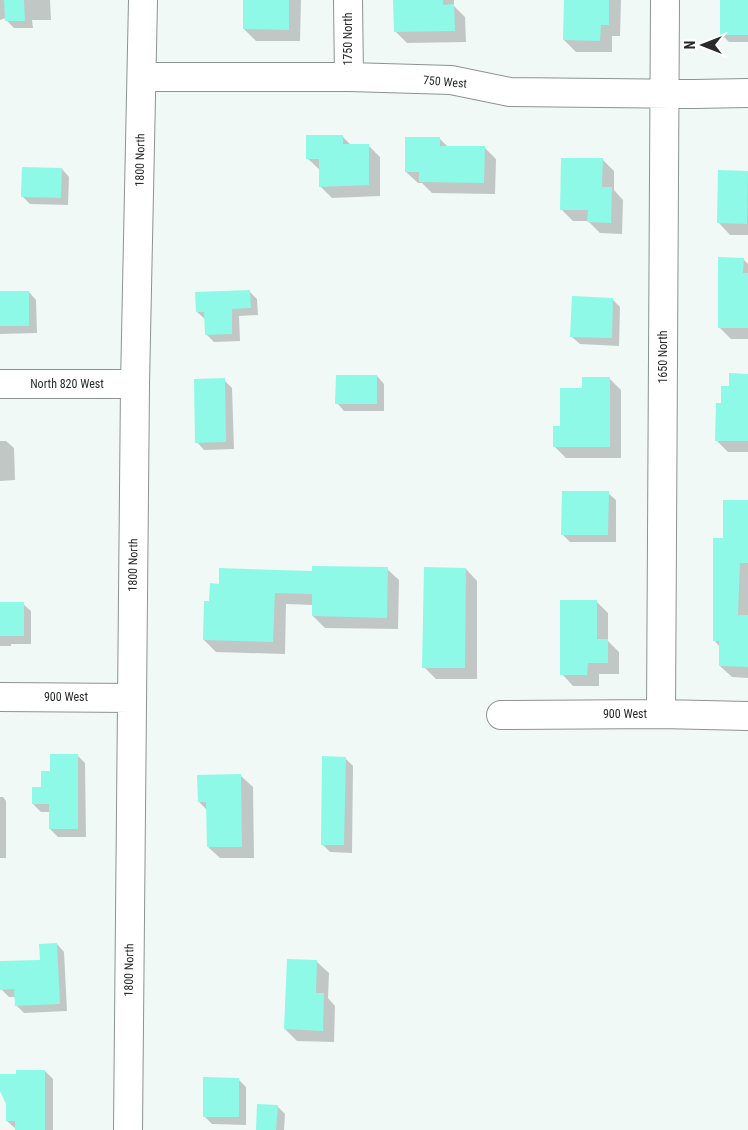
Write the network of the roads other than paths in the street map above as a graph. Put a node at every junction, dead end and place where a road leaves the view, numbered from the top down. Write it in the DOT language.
graph roads {
  1 [pos="143,0"];
  2 [pos="348,0"];
  3 [pos="665,0"];
  4 [pos="142,77"];
  5 [pos="349,77"];
  6 [pos="748,92"];
  7 [pos="665,94"];
  8 [pos="0,384"];
  9 [pos="135,384"];
  10 [pos="0,697"];
  11 [pos="132,698"];
  12 [pos="661,714"];
  13 [pos="501,715"];
  14 [pos="748,716"];
  15 [pos="128,1130"];
  1 -- 4 [label="street, 1800 North"];
  2 -- 5 [label="street, 1750 North"];
  3 -- 7 [label="street, 1650 North"];
  4 -- 5 [label="street, 750 West"];
  4 -- 9 [label="street, 1800 North"];
  5 -- 7 [label="street, 750 West"];
  6 -- 7 [label="street, 750 West"];
  7 -- 12 [label="street, 1650 North"];
  8 -- 9 [label="street, North 820 West"];
  9 -- 11 [label="street, 1800 North"];
  10 -- 11 [label="street, 900 West"];
  11 -- 15 [label="street, 1800 North"];
  12 -- 13 [label="street, 900 West"];
  12 -- 14 [label="street, 900 West"];
}
